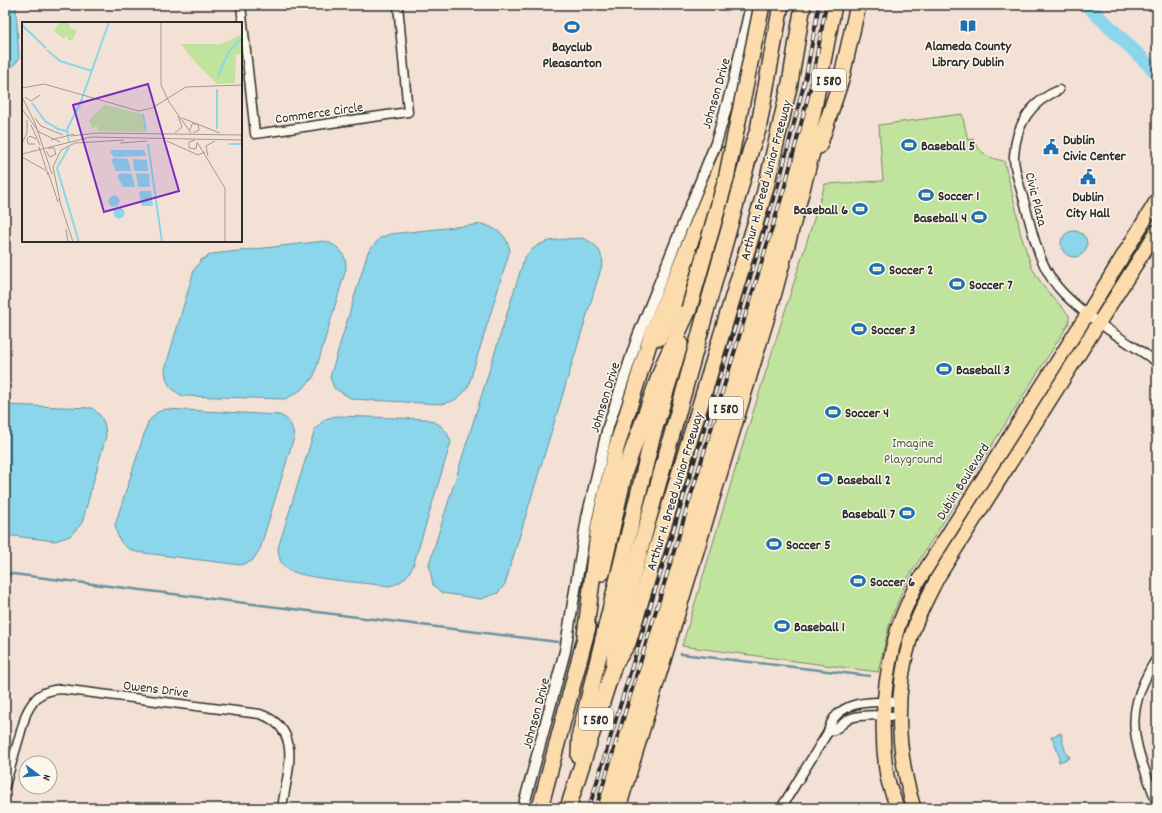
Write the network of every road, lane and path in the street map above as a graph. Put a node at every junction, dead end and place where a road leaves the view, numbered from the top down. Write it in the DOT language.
graph roads {
  1 [pos="241,5"];
  2 [pos="398,5"];
  3 [pos="750,5"];
  4 [pos="762,5"];
  5 [pos="767,5"];
  6 [pos="781,5"];
  7 [pos="803,5"];
  8 [pos="834,5"];
  9 [pos="843,5"];
  10 [pos="858,5"];
  11 [pos="1059,90"];
  12 [pos="748,147"];
  13 [pos="813,156"];
  14 [pos="1157,200"];
  15 [pos="1157,231"];
  16 [pos="1088,313"];
  17 [pos="1099,322"];
  18 [pos="1157,362"];
  19 [pos="669,364"];
  20 [pos="641,372"];
  21 [pos="966,504"];
  22 [pos="948,560"];
  23 [pos="586,636"];
  24 [pos="1157,658"];
  25 [pos="614,665"];
  26 [pos="885,701"];
  27 [pos="900,702"];
  28 [pos="884,716"];
  29 [pos="899,716"];
  30 [pos="828,732"];
  31 [pos="578,774"];
  32 [pos="5,786"];
  33 [pos="1157,804"];
  34 [pos="282,808"];
  35 [pos="523,808"];
  36 [pos="540,808"];
  37 [pos="568,808"];
  38 [pos="605,808"];
  39 [pos="618,808"];
  40 [pos="781,808"];
  41 [pos="897,808"];
  42 [pos="914,808"];
  1 -- 2 [label="street, Commerce Circle"];
  3 -- 35 [label="street, Johnson Drive"];
  4 -- 19 [label="highway, bridge"];
  5 -- 20 [label="highway"];
  6 -- 12 [label="highway"];
  7 -- 25 [label="highway, Arthur H. Breed Junior Freeway / I 580"];
  8 -- 38 [label="highway, I 580"];
  9 -- 13 [label="highway, I 580"];
  10 -- 13 [label="highway"];
  11 -- 16 [label="street, Civic Plaza"];
  12 -- 20 [label="highway"];
  12 -- 25 [label="highway"];
  13 -- 39 [label="highway, I 580"];
  14 -- 16 [label="main road, Dublin Boulevard"];
  15 -- 17 [label="main road"];
  16 -- 17 [label="street, Civic Plaza"];
  16 -- 21 [label="main road, Dublin Boulevard"];
  17 -- 18 [label="street, Civic Plaza"];
  17 -- 22 [label="main road"];
  19 -- 23 [label="highway"];
  19 -- 31 [label="highway"];
  20 -- 23 [label="highway"];
  21 -- 22 [label="main road"];
  21 -- 26 [label="main road, Dublin Boulevard"];
  22 -- 27 [label="main road"];
  23 -- 36 [label="highway"];
  24 -- 33 [label="street"];
  25 -- 31 [label="highway, Arthur H. Breed Junior Freeway / I 580"];
  26 -- 27 [label="street"];
  26 -- 28 [label="main road, Dublin Boulevard"];
  26 -- 30 [label="street"];
  27 -- 29 [label="main road"];
  28 -- 29 [label="street"];
  28 -- 30 [label="street"];
  28 -- 41 [label="main road, Dublin Boulevard"];
  29 -- 42 [label="main road"];
  30 -- 40 [label="street"];
  31 -- 37 [label="highway, Arthur H. Breed Junior Freeway / I 580"];
  32 -- 34 [label="street, Owens Drive"];
}
